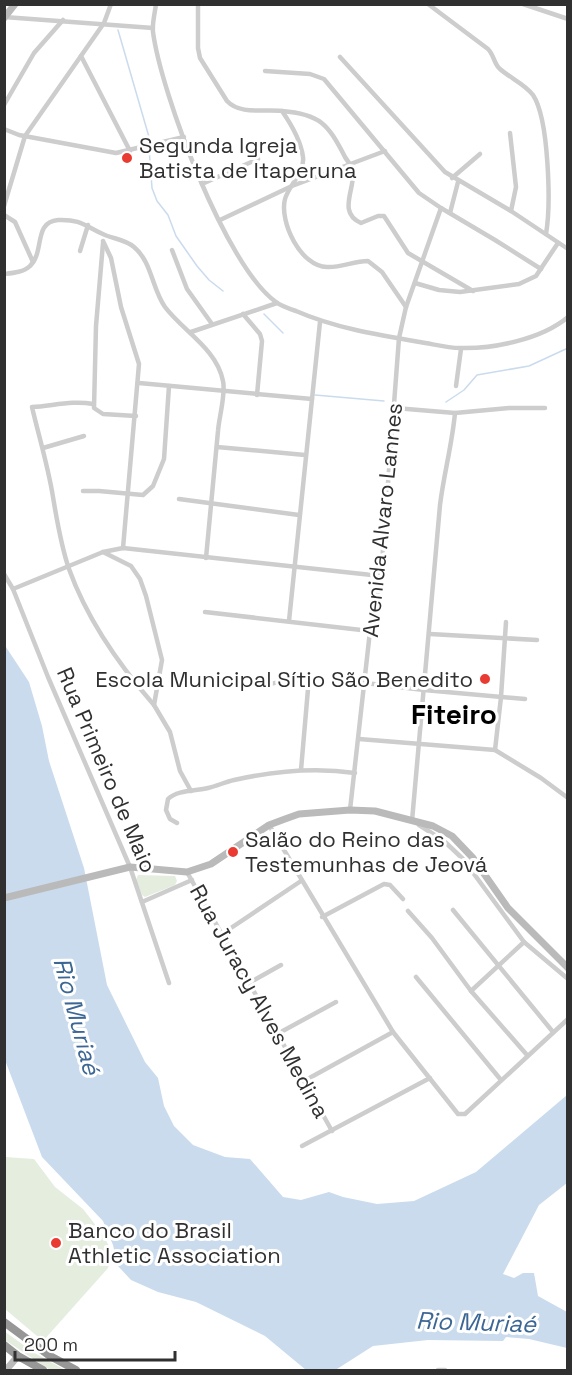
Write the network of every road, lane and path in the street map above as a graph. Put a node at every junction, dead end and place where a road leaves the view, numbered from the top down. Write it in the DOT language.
graph roads {
  1 [pos="15,4"];
  2 [pos="111,4"];
  3 [pos="156,4"];
  4 [pos="198,4"];
  5 [pos="428,4"];
  6 [pos="523,4"];
  7 [pos="5,17"];
  8 [pos="567,19"];
  9 [pos="63,20"];
  10 [pos="104,24"];
  11 [pos="153,28"];
  12 [pos="81,56"];
  13 [pos="340,57"];
  14 [pos="265,71"];
  15 [pos="4,105"];
  16 [pos="282,111"];
  17 [pos="4,129"];
  18 [pos="510,133"];
  19 [pos="25,136"];
  20 [pos="184,137"];
  21 [pos="130,151"];
  22 [pos="385,151"];
  23 [pos="480,154"];
  24 [pos="258,159"];
  25 [pos="349,163"];
  26 [pos="452,178"];
  27 [pos="458,182"];
  28 [pos="202,184"];
  29 [pos="292,186"];
  30 [pos="5,206"];
  31 [pos="441,208"];
  32 [pos="511,211"];
  33 [pos="450,213"];
  34 [pos="4,215"];
  35 [pos="220,220"];
  36 [pos="88,225"];
  37 [pos="546,234"];
  38 [pos="104,235"];
  39 [pos="103,241"];
  40 [pos="558,243"];
  41 [pos="567,249"];
  42 [pos="172,250"];
  43 [pos="80,251"];
  44 [pos="33,262"];
  45 [pos="422,262"];
  46 [pos="541,269"];
  47 [pos="4,274"];
  48 [pos="415,283"];
  49 [pos="472,291"];
  50 [pos="277,303"];
  51 [pos="406,307"];
  52 [pos="243,314"];
  53 [pos="567,316"];
  54 [pos="320,322"];
  55 [pos="212,324"];
  56 [pos="191,332"];
  57 [pos="399,338"];
  58 [pos="461,349"];
  59 [pos="139,383"];
  60 [pos="169,386"];
  61 [pos="456,386"];
  62 [pos="223,391"];
  63 [pos="257,395"];
  64 [pos="312,399"];
  65 [pos="93,404"];
  66 [pos="395,408"];
  67 [pos="545,408"];
  68 [pos="455,413"];
  69 [pos="136,416"];
  70 [pos="84,436"];
  71 [pos="216,447"];
  72 [pos="43,448"];
  73 [pos="306,455"];
  74 [pos="83,491"];
  75 [pos="127,494"];
  76 [pos="179,499"];
  77 [pos="211,503"];
  78 [pos="299,515"];
  79 [pos="123,548"];
  80 [pos="103,552"];
  81 [pos="206,558"];
  82 [pos="68,567"];
  83 [pos="294,568"];
  84 [pos="4,574"];
  85 [pos="381,576"];
  86 [pos="13,589"];
  87 [pos="205,612"];
  88 [pos="289,621"];
  89 [pos="506,622"];
  90 [pos="370,631"];
  91 [pos="430,634"];
  92 [pos="504,639"];
  93 [pos="537,640"];
  94 [pos="365,683"];
  95 [pos="259,687"];
  96 [pos="424,690"];
  97 [pos="501,697"];
  98 [pos="525,699"];
  99 [pos="153,705"];
  100 [pos="359,739"];
  101 [pos="419,744"];
  102 [pos="495,750"];
  103 [pos="301,770"];
  104 [pos="355,772"];
  105 [pos="192,791"];
  106 [pos="567,798"];
  107 [pos="350,810"];
  108 [pos="411,820"];
  109 [pos="177,823"];
  110 [pos="269,825"];
  111 [pos="130,867"];
  112 [pos="187,872"];
  113 [pos="192,880"];
  114 [pos="301,881"];
  115 [pos="4,897"];
  116 [pos="403,899"];
  117 [pos="142,902"];
  118 [pos="453,910"];
  119 [pos="408,911"];
  120 [pos="322,917"];
  121 [pos="222,934"];
  122 [pos="524,942"];
  123 [pos="280,965"];
  124 [pos="500,965"];
  125 [pos="567,968"];
  126 [pos="416,977"];
  127 [pos="567,979"];
  128 [pos="168,983"];
  129 [pos="249,983"];
  130 [pos="471,991"];
  131 [pos="336,1002"];
  132 [pos="567,1018"];
  133 [pos="393,1032"];
  134 [pos="553,1032"];
  135 [pos="279,1034"];
  136 [pos="527,1055"];
  137 [pos="430,1078"];
  138 [pos="501,1080"];
  139 [pos="304,1081"];
  140 [pos="332,1131"];
  141 [pos="302,1146"];
  142 [pos="4,1322"];
  143 [pos="4,1345"];
  144 [pos="18,1356"];
  145 [pos="74,1370"];
  146 [pos="6,1371"];
  147 [pos="43,1371"];
  148 [pos="438,1371"];
  149 [pos="445,1371"];
  1 -- 7 [label="street"];
  2 -- 10 [label="street"];
  3 -- 11 [label="street"];
  4 -- 16 [label="street"];
  5 -- 37 [label="street"];
  6 -- 8 [label="street"];
  7 -- 9 [label="street"];
  9 -- 10 [label="street"];
  9 -- 15 [label="street"];
  10 -- 11 [label="street"];
  10 -- 12 [label="street"];
  11 -- 20 [label="street"];
  12 -- 19 [label="street"];
  12 -- 21 [label="street"];
  13 -- 26 [label="street"];
  14 -- 22 [label="street"];
  16 -- 25 [label="street"];
  16 -- 29 [label="street"];
  17 -- 19 [label="street"];
  18 -- 32 [label="street"];
  19 -- 21 [label="street"];
  19 -- 30 [label="street"];
  20 -- 21 [label="street"];
  20 -- 28 [label="street"];
  22 -- 25 [label="street"];
  22 -- 31 [label="street"];
  23 -- 26 [label="street"];
  24 -- 28 [label="street"];
  25 -- 29 [label="street"];
  25 -- 45 [label="street"];
  26 -- 27 [label="street"];
  27 -- 32 [label="street"];
  27 -- 33 [label="street"];
  28 -- 35 [label="street"];
  29 -- 35 [label="street"];
  29 -- 51 [label="street"];
  31 -- 33 [label="street"];
  31 -- 45 [label="street, Avenida Alvaro Lannes"];
  32 -- 37 [label="street"];
  33 -- 46 [label="street"];
  34 -- 44 [label="street"];
  35 -- 50 [label="street"];
  36 -- 38 [label="street"];
  36 -- 43 [label="street"];
  36 -- 44 [label="street"];
  37 -- 40 [label="street"];
  38 -- 39 [label="street"];
  38 -- 56 [label="street"];
  39 -- 59 [label="street"];
  39 -- 65 [label="street"];
  40 -- 41 [label="street"];
  40 -- 46 [label="street"];
  42 -- 55 [label="street"];
  44 -- 47 [label="street"];
  45 -- 48 [label="street, Avenida Alvaro Lannes"];
  45 -- 49 [label="street"];
  46 -- 49 [label="street"];
  48 -- 49 [label="street"];
  48 -- 51 [label="street, Avenida Alvaro Lannes"];
  50 -- 52 [label="street"];
  50 -- 54 [label="street"];
  51 -- 57 [label="street, Avenida Alvaro Lannes"];
  52 -- 55 [label="street"];
  52 -- 63 [label="street"];
  53 -- 58 [label="street"];
  54 -- 57 [label="street"];
  54 -- 64 [label="street"];
  55 -- 56 [label="street"];
  56 -- 62 [label="street"];
  57 -- 58 [label="street"];
  57 -- 66 [label="street, Avenida Alvaro Lannes"];
  58 -- 61 [label="street"];
  59 -- 60 [label="street"];
  59 -- 69 [label="street"];
  60 -- 62 [label="street"];
  60 -- 75 [label="street"];
  62 -- 63 [label="street"];
  62 -- 71 [label="street"];
  63 -- 64 [label="street"];
  64 -- 73 [label="street"];
  65 -- 69 [label="street"];
  65 -- 72 [label="street"];
  66 -- 68 [label="street"];
  66 -- 85 [label="street, Avenida Alvaro Lannes"];
  67 -- 68 [label="street"];
  68 -- 91 [label="street"];
  69 -- 75 [label="street"];
  70 -- 72 [label="street"];
  71 -- 73 [label="street"];
  71 -- 77 [label="street"];
  72 -- 82 [label="street"];
  73 -- 78 [label="street"];
  74 -- 75 [label="street"];
  75 -- 79 [label="street"];
  76 -- 77 [label="street"];
  77 -- 78 [label="street"];
  77 -- 81 [label="street"];
  78 -- 83 [label="street"];
  79 -- 80 [label="street"];
  79 -- 81 [label="street"];
  80 -- 82 [label="street"];
  80 -- 99 [label="street"];
  81 -- 83 [label="street"];
  82 -- 86 [label="street"];
  82 -- 99 [label="street"];
  83 -- 85 [label="street"];
  83 -- 88 [label="street"];
  84 -- 86 [label="street, Rua Primeiro de Maio"];
  85 -- 90 [label="street, Avenida Alvaro Lannes"];
  86 -- 111 [label="street, Rua Primeiro de Maio"];
  87 -- 88 [label="street"];
  88 -- 90 [label="street"];
  89 -- 92 [label="street"];
  90 -- 94 [label="street, Avenida Alvaro Lannes"];
  91 -- 92 [label="street"];
  91 -- 96 [label="street"];
  92 -- 93 [label="street"];
  92 -- 97 [label="street"];
  94 -- 96 [label="street"];
  94 -- 100 [label="street, Avenida Alvaro Lannes"];
  95 -- 103 [label="street"];
  96 -- 97 [label="street"];
  96 -- 101 [label="street"];
  97 -- 98 [label="street"];
  97 -- 102 [label="street"];
  99 -- 105 [label="street"];
  100 -- 101 [label="street"];
  100 -- 104 [label="street, Avenida Alvaro Lannes"];
  101 -- 102 [label="street"];
  101 -- 108 [label="street"];
  102 -- 106 [label="street"];
  103 -- 104 [label="street"];
  103 -- 105 [label="street"];
  104 -- 107 [label="street, Avenida Alvaro Lannes"];
  105 -- 109 [label="street"];
  107 -- 108 [label="street"];
  107 -- 110 [label="street"];
  108 -- 122 [label="street"];
  108 -- 125 [label="street"];
  110 -- 112 [label="street"];
  110 -- 114 [label="street"];
  111 -- 112 [label="street"];
  111 -- 115 [label="street"];
  111 -- 117 [label="street, Rua Primeiro de Maio"];
  112 -- 113 [label="street, Rua Juracy Alves Medina"];
  113 -- 117 [label="street"];
  113 -- 121 [label="street, Rua Juracy Alves Medina"];
  114 -- 120 [label="street"];
  114 -- 121 [label="street"];
  116 -- 120 [label="street"];
  117 -- 128 [label="street, Rua Primeiro de Maio"];
  118 -- 124 [label="street"];
  119 -- 130 [label="street"];
  120 -- 133 [label="street"];
  121 -- 129 [label="street, Rua Juracy Alves Medina"];
  122 -- 124 [label="street"];
  122 -- 127 [label="street"];
  123 -- 129 [label="street"];
  124 -- 130 [label="street"];
  124 -- 134 [label="street"];
  126 -- 138 [label="street"];
  129 -- 135 [label="street, Rua Juracy Alves Medina"];
  130 -- 136 [label="street"];
  131 -- 135 [label="street"];
  132 -- 134 [label="street"];
  133 -- 137 [label="street"];
  133 -- 139 [label="street"];
  134 -- 136 [label="street"];
  135 -- 139 [label="street, Rua Juracy Alves Medina"];
  136 -- 138 [label="street"];
  137 -- 138 [label="street"];
  137 -- 140 [label="street"];
  139 -- 140 [label="street, Rua Juracy Alves Medina"];
  140 -- 141 [label="street"];
  142 -- 145 [label="highway"];
  143 -- 144 [label="highway"];
  144 -- 146 [label="street"];
  144 -- 147 [label="highway"];
  148 -- 149 [label="street"];
}
